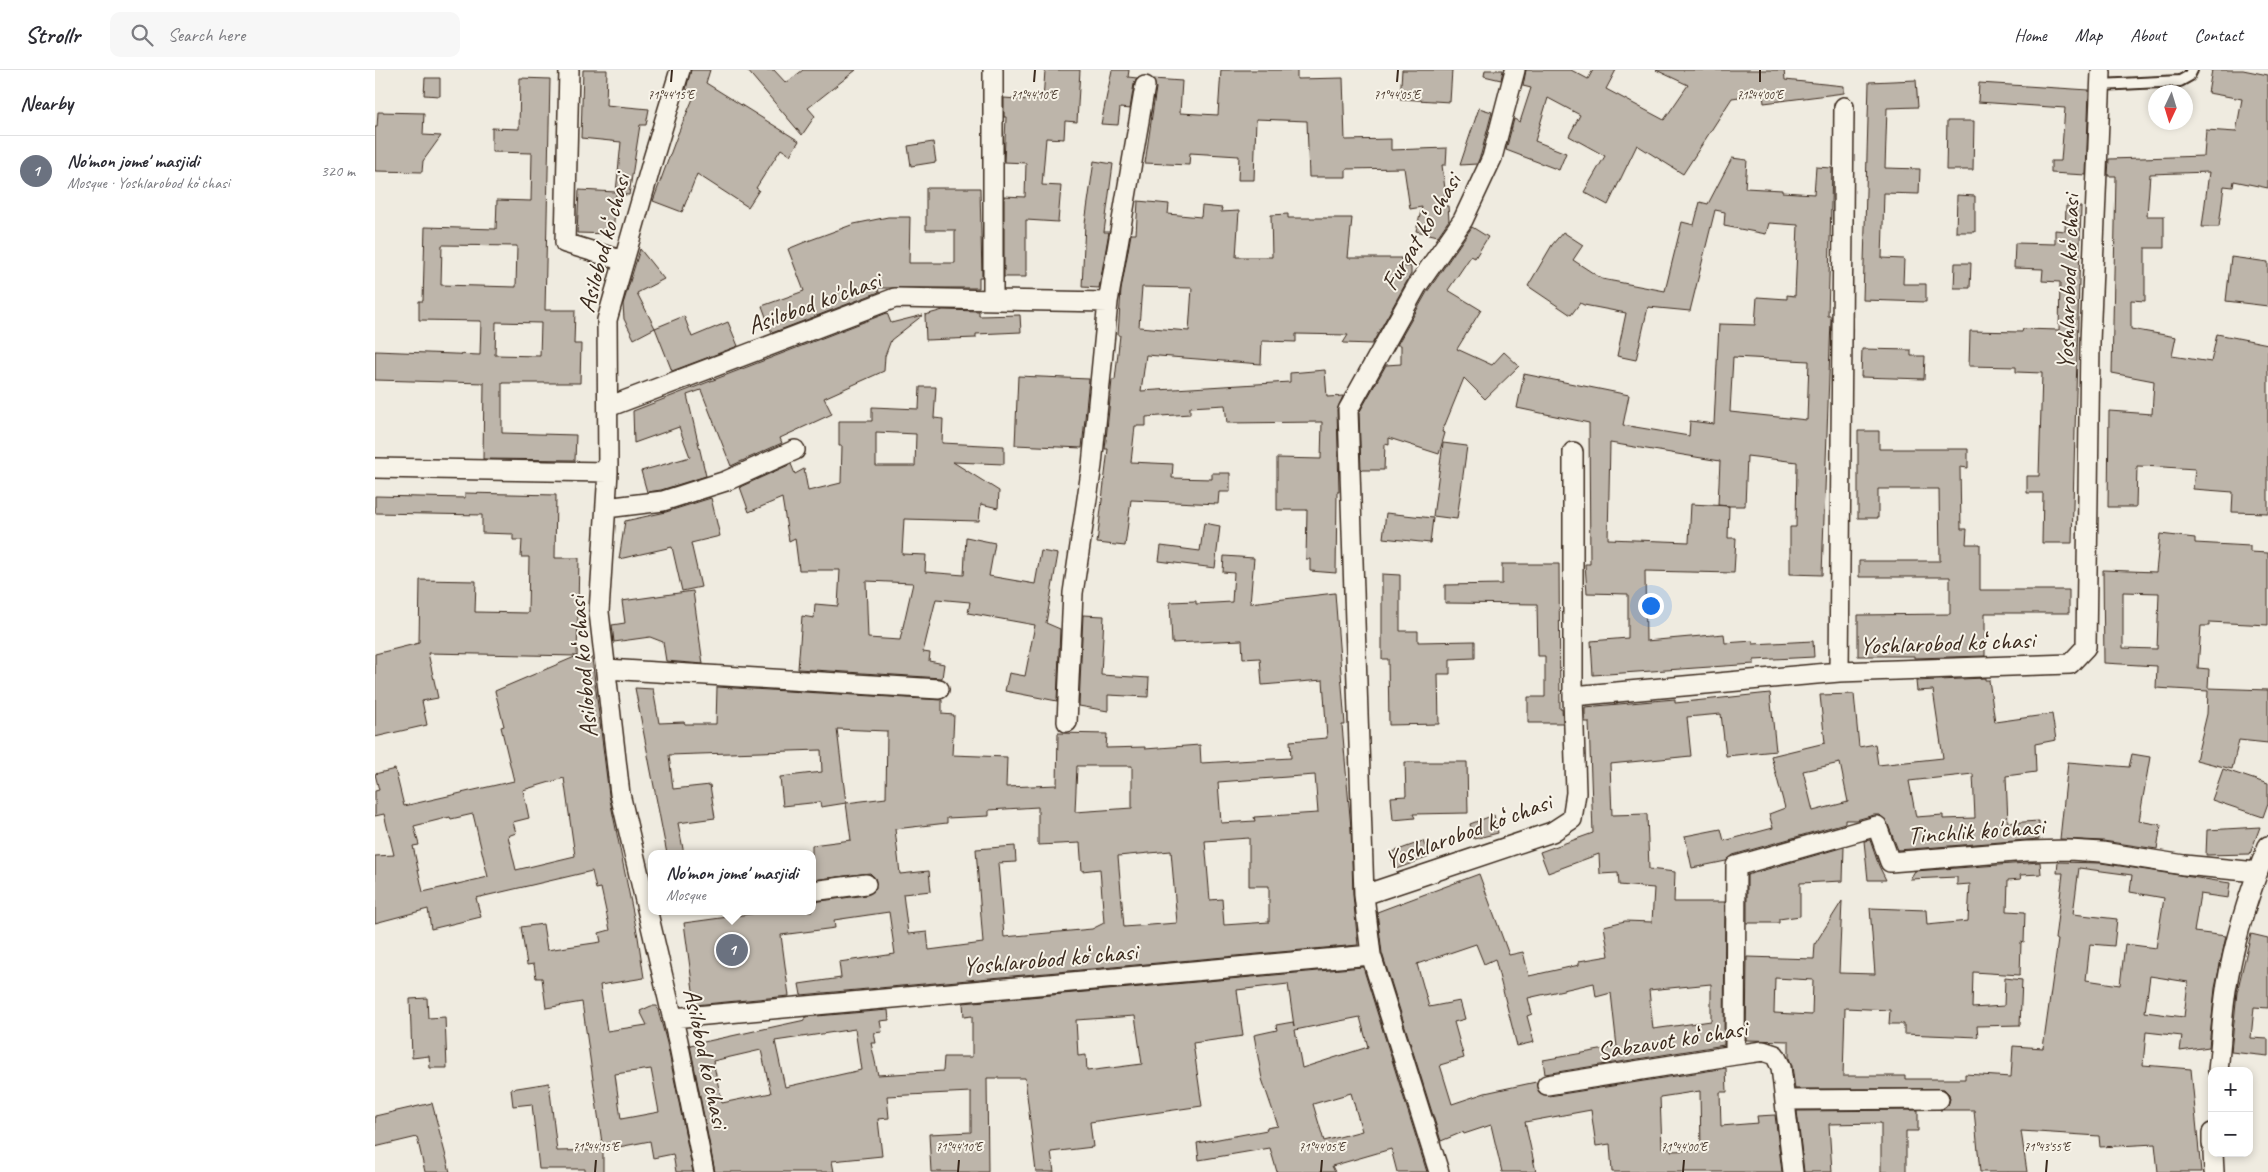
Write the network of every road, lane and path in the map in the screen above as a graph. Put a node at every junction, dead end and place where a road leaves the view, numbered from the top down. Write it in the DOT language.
graph roads {
  1 [pos="569,70"];
  2 [pos="680,70"];
  3 [pos="993,70"];
  4 [pos="1515,70"];
  5 [pos="2192,70"];
  6 [pos="2100,79"];
  7 [pos="1145,86"];
  8 [pos="1844,107"];
  9 [pos="624,261"];
  10 [pos="993,300"];
  11 [pos="1108,302"];
  12 [pos="608,407"];
  13 [pos="1348,410"];
  14 [pos="795,450"];
  15 [pos="1573,452"];
  16 [pos="375,468"];
  17 [pos="609,472"];
  18 [pos="606,508"];
  19 [pos="606,669"];
  20 [pos="1839,672"];
  21 [pos="939,689"];
  22 [pos="1573,696"];
  23 [pos="1067,722"];
  24 [pos="2268,846"];
  25 [pos="2257,872"];
  26 [pos="866,884"];
  27 [pos="816,890"];
  28 [pos="1364,895"];
  29 [pos="648,897"];
  30 [pos="653,915"];
  31 [pos="1371,955"];
  32 [pos="673,1018"];
  33 [pos="1735,1055"];
  34 [pos="2218,1067"];
  35 [pos="1547,1085"];
  36 [pos="1939,1099"];
  37 [pos="1786,1100"];
  38 [pos="2213,1157"];
  39 [pos="704,1172"];
  40 [pos="1439,1172"];
  41 [pos="1793,1172"];
  42 [pos="2215,1172"];
  1 -- 9 [label="street"];
  2 -- 9 [label="street, Asilobod koʻchasi"];
  3 -- 10 [label="street"];
  4 -- 13 [label="street, Furqat koʻchasi"];
  5 -- 6 [label="lane"];
  6 -- 20 [label="street, Yoshlarobod koʻchasi"];
  7 -- 11 [label="street"];
  8 -- 20 [label="street"];
  9 -- 12 [label="street, Asilobod koʻchasi"];
  10 -- 11 [label="street, Asilobod ko'chasi"];
  10 -- 12 [label="street, Asilobod ko'chasi"];
  11 -- 23 [label="street"];
  12 -- 17 [label="street, Asilobod koʻchasi"];
  13 -- 28 [label="street, Yoshlarobod koʻchasi"];
  14 -- 18 [label="street"];
  15 -- 22 [label="street"];
  16 -- 17 [label="street"];
  17 -- 18 [label="street, Asilobod koʻchasi"];
  18 -- 19 [label="street, Asilobod koʻchasi"];
  19 -- 21 [label="street"];
  19 -- 29 [label="street, Asilobod koʻchasi"];
  20 -- 22 [label="street, Yoshlarobod koʻchasi"];
  22 -- 28 [label="street, Yoshlarobod koʻchasi"];
  24 -- 25 [label="street"];
  25 -- 33 [label="street, Tinchlik ko'chasi"];
  25 -- 34 [label="street"];
  26 -- 27 [label="street"];
  28 -- 31 [label="street, Yoshlarobod koʻchasi"];
  30 -- 32 [label="street, Asilobod koʻchasi"];
  31 -- 32 [label="street, Yoshlarobod koʻchasi"];
  31 -- 40 [label="street"];
  32 -- 39 [label="street, Asilobod koʻchasi"];
  33 -- 35 [label="street, Sabzavot koʻchasi"];
  33 -- 37 [label="street, Sabzavot koʻchasi"];
  36 -- 37 [label="street"];
  37 -- 41 [label="street, Sabzavot koʻchasi"];
  38 -- 42 [label="street"];
}
